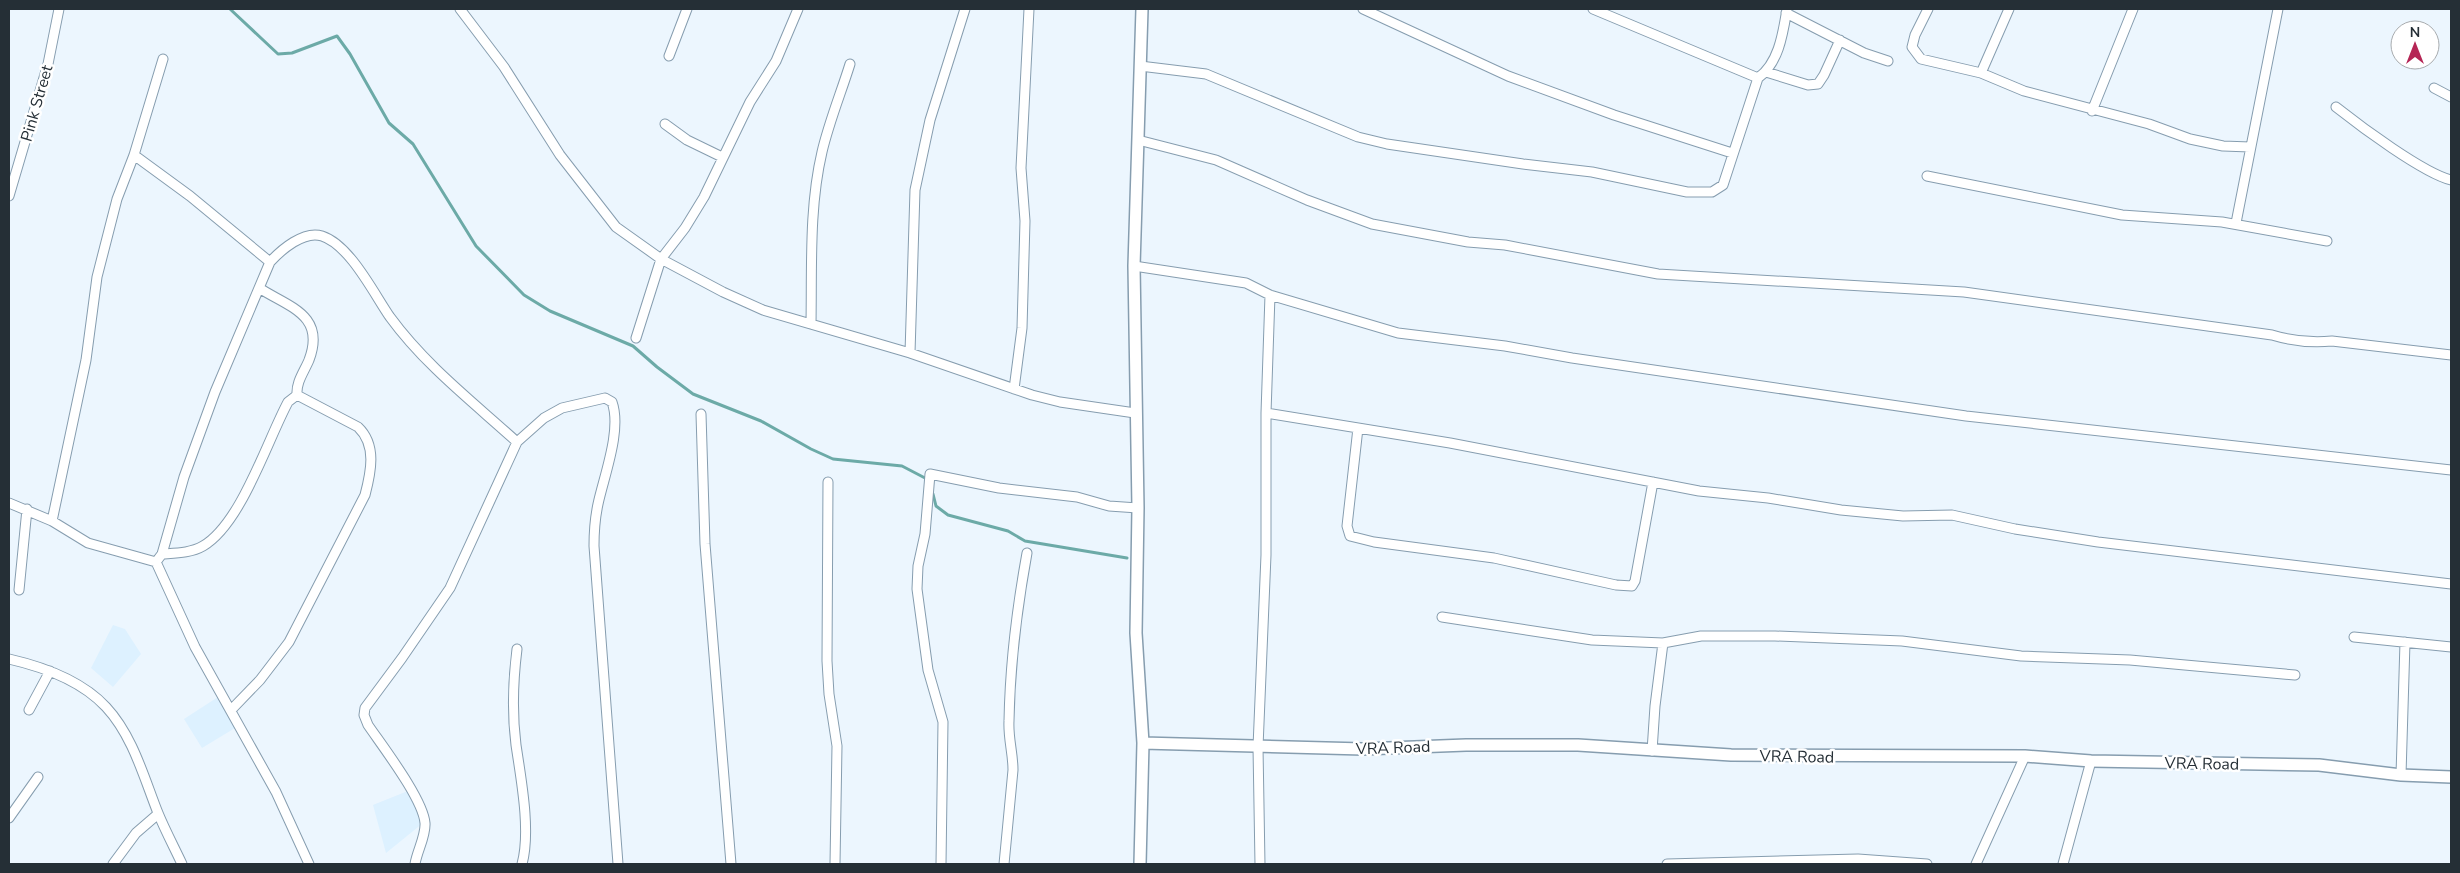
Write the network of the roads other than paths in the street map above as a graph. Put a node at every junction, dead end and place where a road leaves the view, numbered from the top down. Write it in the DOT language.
graph roads {
  1 [pos="59,9"];
  2 [pos="460,9"];
  3 [pos="687,9"];
  4 [pos="798,9"];
  5 [pos="965,9"];
  6 [pos="1029,9"];
  7 [pos="1142,9"];
  8 [pos="1363,9"];
  9 [pos="1593,9"];
  10 [pos="1928,9"];
  11 [pos="2009,9"];
  12 [pos="2134,9"];
  13 [pos="2278,9"];
  14 [pos="1786,11"];
  15 [pos="1840,40"];
  16 [pos="669,56"];
  17 [pos="163,59"];
  18 [pos="1888,61"];
  19 [pos="850,64"];
  20 [pos="1140,66"];
  21 [pos="1766,72"];
  22 [pos="1981,73"];
  23 [pos="1758,78"];
  24 [pos="2434,88"];
  25 [pos="2451,97"];
  26 [pos="2336,107"];
  27 [pos="2092,111"];
  28 [pos="665,124"];
  29 [pos="1138,140"];
  30 [pos="2250,147"];
  31 [pos="1732,153"];
  32 [pos="134,155"];
  33 [pos="722,157"];
  34 [pos="1926,176"];
  35 [pos="2451,180"];
  36 [pos="9,196"];
  37 [pos="2236,223"];
  38 [pos="2327,241"];
  39 [pos="661,259"];
  40 [pos="270,262"];
  41 [pos="1134,266"];
  42 [pos="259,288"];
  43 [pos="1270,295"];
  44 [pos="811,324"];
  45 [pos="636,338"];
  46 [pos="910,353"];
  47 [pos="2451,355"];
  48 [pos="1014,389"];
  49 [pos="297,395"];
  50 [pos="1135,413"];
  51 [pos="1266,413"];
  52 [pos="702,414"];
  53 [pos="1358,428"];
  54 [pos="517,442"];
  55 [pos="2451,470"];
  56 [pos="828,482"];
  57 [pos="1653,482"];
  58 [pos="9,502"];
  59 [pos="1138,508"];
  60 [pos="27,509"];
  61 [pos="52,521"];
  62 [pos="1027,553"];
  63 [pos="162,554"];
  64 [pos="156,562"];
  65 [pos="2451,584"];
  66 [pos="19,590"];
  67 [pos="1442,617"];
  68 [pos="2354,638"];
  69 [pos="2405,642"];
  70 [pos="1663,643"];
  71 [pos="2451,647"];
  72 [pos="517,649"];
  73 [pos="9,660"];
  74 [pos="50,671"];
  75 [pos="2295,675"];
  76 [pos="29,710"];
  77 [pos="231,710"];
  78 [pos="1143,743"];
  79 [pos="1258,747"];
  80 [pos="1652,752"];
  81 [pos="2025,756"];
  82 [pos="2091,761"];
  83 [pos="2401,775"];
  84 [pos="38,777"];
  85 [pos="2451,777"];
  86 [pos="158,814"];
  87 [pos="9,818"];
  88 [pos="1743,863"];
  89 [pos="114,864"];
  90 [pos="182,864"];
  91 [pos="308,864"];
  92 [pos="415,864"];
  93 [pos="522,864"];
  94 [pos="618,864"];
  95 [pos="731,864"];
  96 [pos="835,864"];
  97 [pos="941,864"];
  98 [pos="1004,864"];
  99 [pos="1140,864"];
  100 [pos="1260,864"];
  101 [pos="1667,864"];
  102 [pos="1927,864"];
  103 [pos="1976,864"];
  104 [pos="2063,864"];
  1 -- 36 [label="street, Pink Street"];
  2 -- 39 [label="street"];
  3 -- 16 [label="street"];
  4 -- 33 [label="street"];
  5 -- 46 [label="street"];
  6 -- 48 [label="street"];
  7 -- 20 [label="street"];
  8 -- 31 [label="street"];
  9 -- 23 [label="street"];
  10 -- 22 [label="street"];
  11 -- 22 [label="street"];
  12 -- 27 [label="street"];
  13 -- 30 [label="street"];
  14 -- 15 [label="street"];
  14 -- 21 [label="street"];
  15 -- 18 [label="street"];
  15 -- 21 [label="street"];
  17 -- 32 [label="street"];
  19 -- 44 [label="street"];
  20 -- 29 [label="street"];
  20 -- 31 [label="street"];
  21 -- 23 [label="street"];
  22 -- 27 [label="street"];
  23 -- 31 [label="street"];
  24 -- 25 [label="street"];
  26 -- 35 [label="street"];
  27 -- 30 [label="street"];
  28 -- 33 [label="street"];
  29 -- 41 [label="street"];
  29 -- 47 [label="street"];
  30 -- 37 [label="street"];
  32 -- 40 [label="street"];
  32 -- 61 [label="street"];
  33 -- 39 [label="street"];
  34 -- 37 [label="street"];
  37 -- 38 [label="street"];
  39 -- 44 [label="street"];
  39 -- 45 [label="street"];
  40 -- 42 [label="street"];
  40 -- 54 [label="street"];
  41 -- 43 [label="street"];
  41 -- 50 [label="street"];
  42 -- 49 [label="street"];
  42 -- 63 [label="street"];
  43 -- 51 [label="street"];
  43 -- 55 [label="street"];
  44 -- 46 [label="street"];
  46 -- 48 [label="street"];
  48 -- 50 [label="street"];
  49 -- 63 [label="street"];
  49 -- 77 [label="street"];
  50 -- 59 [label="street"];
  51 -- 53 [label="street"];
  51 -- 79 [label="street"];
  52 -- 95 [label="street"];
  53 -- 57 [label="street"];
  53 -- 57 [label="street"];
  54 -- 92 [label="street"];
  54 -- 94 [label="street"];
  56 -- 96 [label="street"];
  57 -- 65 [label="street"];
  58 -- 60 [label="street"];
  59 -- 78 [label="street"];
  59 -- 97 [label="street"];
  60 -- 61 [label="street"];
  60 -- 66 [label="street"];
  61 -- 64 [label="street"];
  62 -- 98 [label="street"];
  63 -- 64 [label="street"];
  64 -- 77 [label="street"];
  67 -- 70 [label="street"];
  68 -- 69 [label="street"];
  69 -- 71 [label="street"];
  69 -- 83 [label="street"];
  70 -- 75 [label="street"];
  70 -- 80 [label="street"];
  72 -- 93 [label="street"];
  73 -- 74 [label="street"];
  74 -- 76 [label="street"];
  74 -- 86 [label="street"];
  77 -- 91 [label="street"];
  78 -- 79 [label="street, VRA Road"];
  78 -- 99 [label="street"];
  79 -- 80 [label="street, VRA Road"];
  79 -- 100 [label="street"];
  80 -- 81 [label="street, VRA Road"];
  81 -- 82 [label="street, VRA Road"];
  81 -- 103 [label="street"];
  82 -- 83 [label="street, VRA Road"];
  82 -- 104 [label="street"];
  83 -- 85 [label="street, VRA Road"];
  84 -- 87 [label="street"];
  86 -- 89 [label="street"];
  86 -- 90 [label="street"];
  88 -- 101 [label="street"];
  88 -- 102 [label="street"];
}
